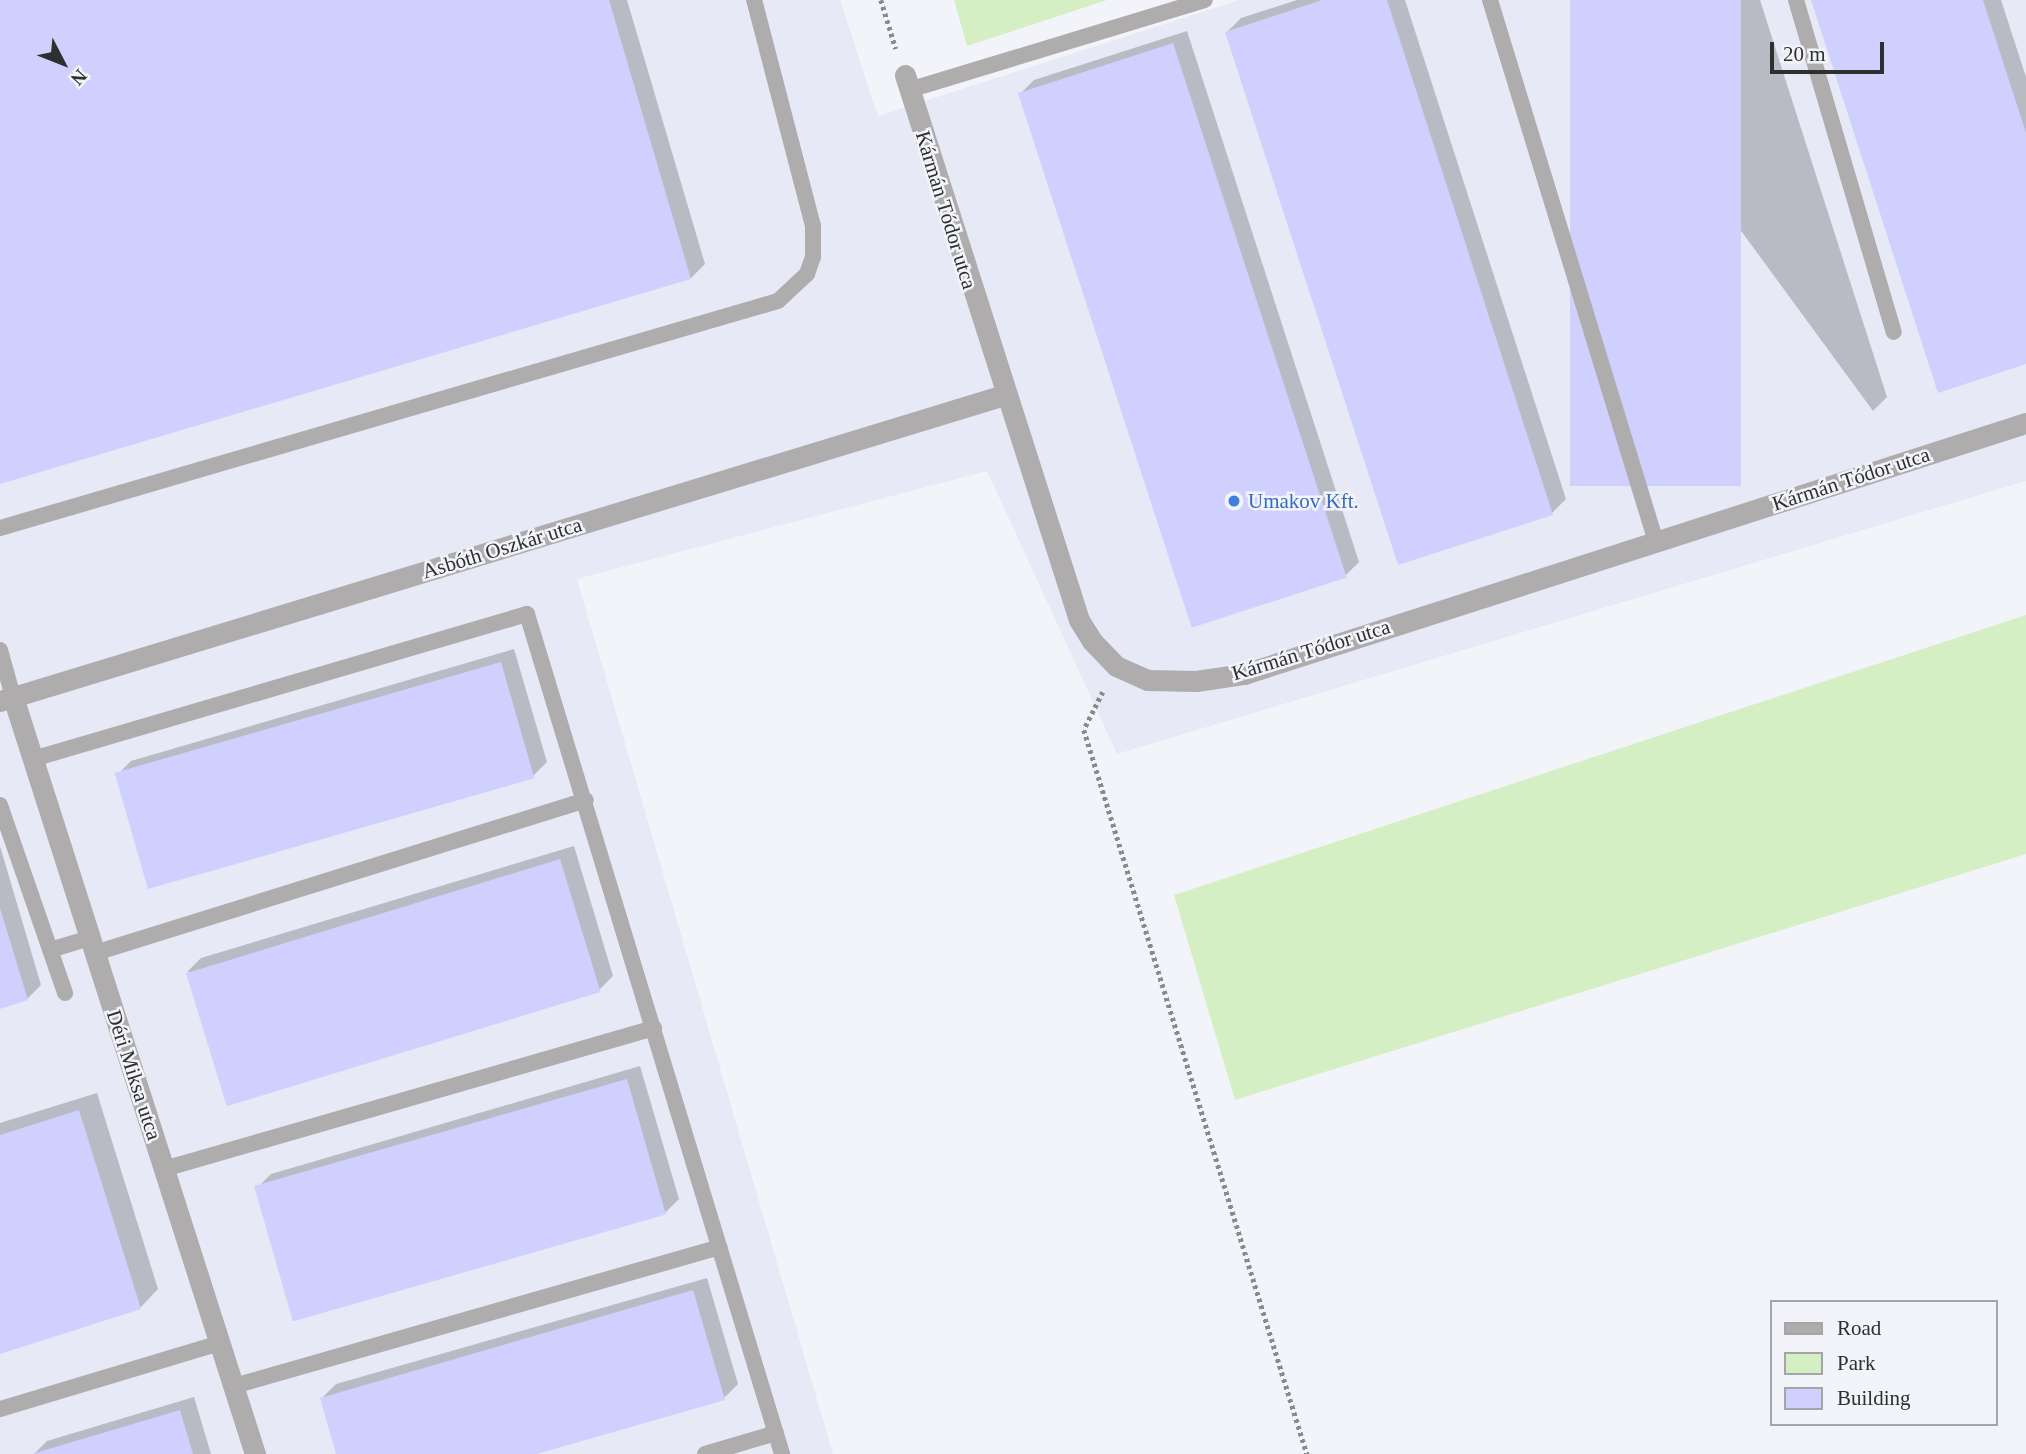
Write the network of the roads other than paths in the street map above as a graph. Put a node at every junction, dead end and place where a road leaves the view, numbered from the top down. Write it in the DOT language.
graph roads {
  1 [pos="754,0"];
  2 [pos="1205,0"];
  3 [pos="1490,0"];
  4 [pos="1796,0"];
  5 [pos="907,82"];
  6 [pos="1894,332"];
  7 [pos="1004,395"];
  8 [pos="2026,423"];
  9 [pos="0,528"];
  10 [pos="1656,542"];
  11 [pos="0,650"];
  12 [pos="7,699"];
  13 [pos="33,759"];
  14 [pos="586,800"];
  15 [pos="0,805"];
  16 [pos="93,945"];
  17 [pos="50,950"];
  18 [pos="65,993"];
  19 [pos="654,1028"];
  20 [pos="164,1169"];
  21 [pos="720,1247"];
  22 [pos="220,1343"];
  23 [pos="234,1386"];
  24 [pos="0,1409"];
  25 [pos="776,1433"];
  26 [pos="256,1454"];
  27 [pos="705,1454"];
  28 [pos="782,1454"];
  1 -- 9 [label="lane"];
  2 -- 5 [label="lane"];
  3 -- 10 [label="lane"];
  4 -- 6 [label="lane"];
  5 -- 7 [label="street, Kármán Tódor utca"];
  7 -- 10 [label="street, Kármán Tódor utca"];
  7 -- 12 [label="street, Asbóth Oszkár utca"];
  8 -- 10 [label="street, Kármán Tódor utca"];
  11 -- 12 [label="lane"];
  12 -- 13 [label="street, Déri Miksa utca"];
  13 -- 14 [label="lane"];
  13 -- 16 [label="street, Déri Miksa utca"];
  14 -- 16 [label="lane"];
  14 -- 19 [label="lane"];
  15 -- 17 [label="lane"];
  16 -- 17 [label="lane"];
  16 -- 20 [label="street, Déri Miksa utca"];
  17 -- 18 [label="lane"];
  19 -- 20 [label="lane"];
  19 -- 21 [label="lane"];
  20 -- 22 [label="street, Déri Miksa utca"];
  21 -- 23 [label="lane"];
  21 -- 25 [label="lane"];
  22 -- 23 [label="street, Déri Miksa utca"];
  22 -- 24 [label="lane"];
  23 -- 26 [label="street, Déri Miksa utca"];
  25 -- 27 [label="lane"];
  25 -- 28 [label="lane"];
}
